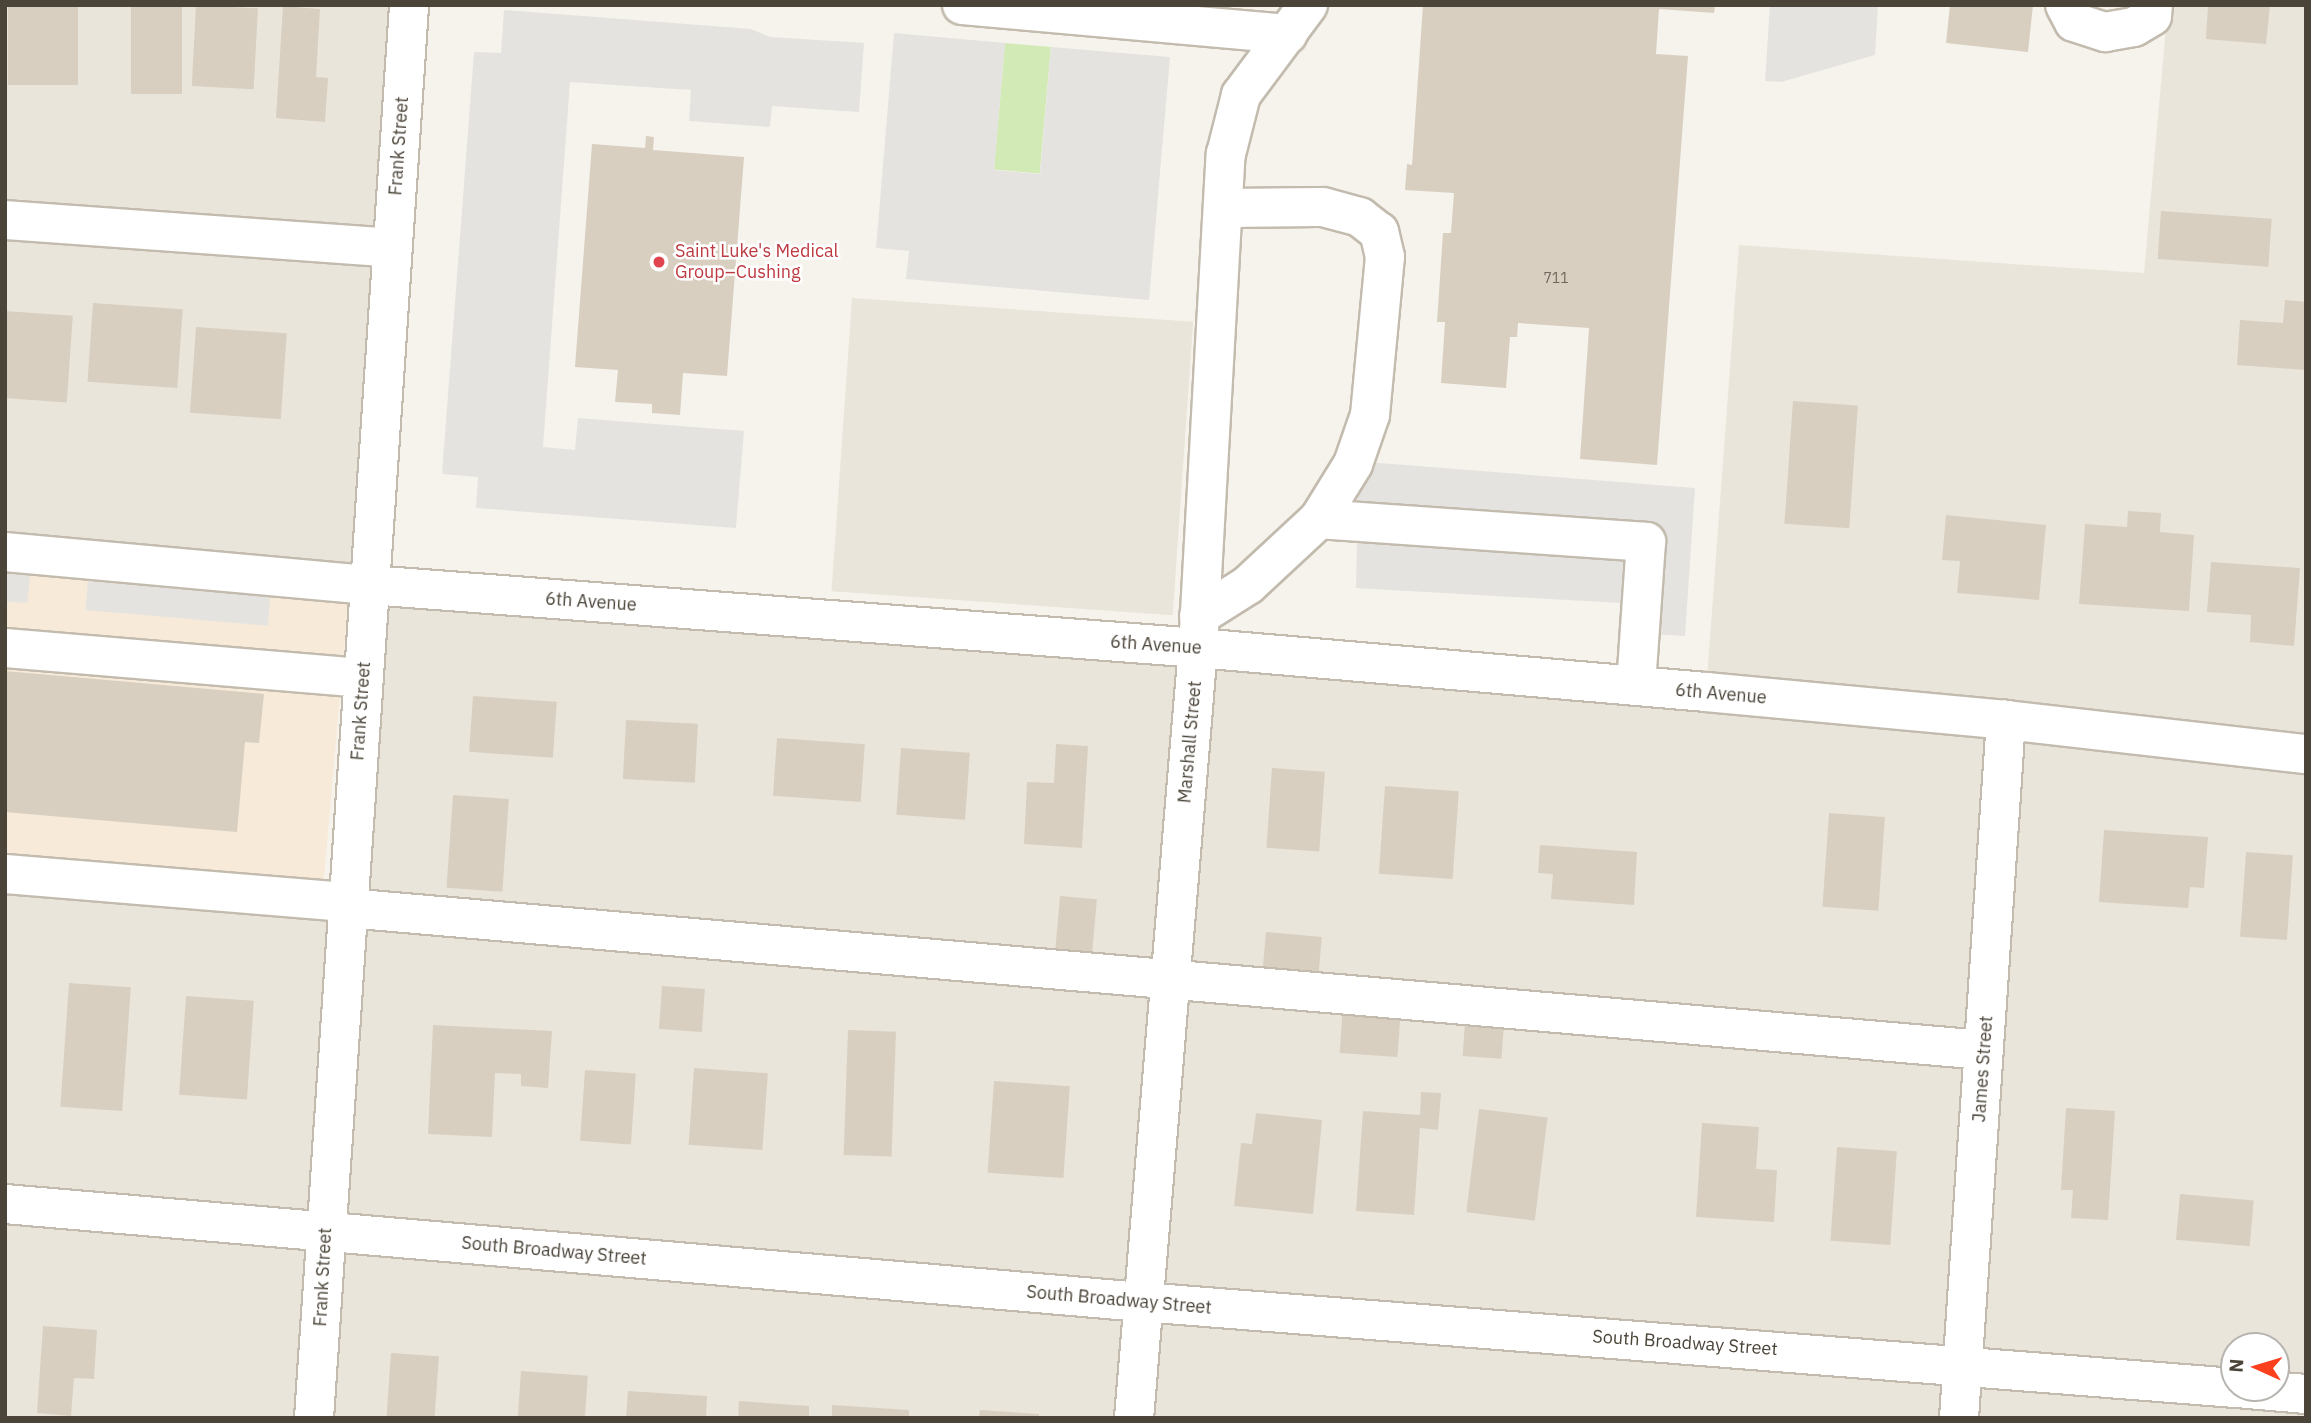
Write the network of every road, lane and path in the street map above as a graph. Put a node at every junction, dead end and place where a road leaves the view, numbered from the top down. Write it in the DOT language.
graph roads {
  1 [pos="409,5"];
  2 [pos="962,5"];
  3 [pos="2065,5"];
  4 [pos="2153,5"];
  5 [pos="1298,20"];
  6 [pos="1223,208"];
  7 [pos="5,220"];
  8 [pos="392,248"];
  9 [pos="1319,519"];
  10 [pos="5,552"];
  11 [pos="370,585"];
  12 [pos="1198,632"];
  13 [pos="5,648"];
  14 [pos="363,678"];
  15 [pos="1636,686"];
  16 [pos="2006,720"];
  17 [pos="2306,754"];
  18 [pos="5,874"];
  19 [pos="347,905"];
  20 [pos="1169,980"];
  21 [pos="1984,1050"];
  22 [pos="5,1204"];
  23 [pos="325,1231"];
  24 [pos="1142,1302"];
  25 [pos="1962,1364"];
  26 [pos="2220,1387"];
  27 [pos="314,1418"];
  28 [pos="1134,1418"];
  29 [pos="1959,1418"];
  1 -- 8 [label="street, Frank Street"];
  2 -- 5 [label="street"];
  3 -- 4 [label="street"];
  5 -- 6 [label="street, Marshall Street"];
  6 -- 9 [label="street"];
  6 -- 12 [label="street, Marshall Street"];
  7 -- 8 [label="street"];
  8 -- 11 [label="street, Frank Street"];
  9 -- 12 [label="street"];
  9 -- 15 [label="street"];
  10 -- 11 [label="street, 6th Avenue"];
  11 -- 12 [label="street, 6th Avenue"];
  11 -- 14 [label="street, Frank Street"];
  12 -- 15 [label="street, 6th Avenue"];
  12 -- 20 [label="street, Marshall Street"];
  13 -- 14 [label="street"];
  14 -- 19 [label="street, Frank Street"];
  15 -- 16 [label="street, 6th Avenue"];
  16 -- 17 [label="street, 6th Avenue"];
  16 -- 21 [label="street, James Street"];
  18 -- 19 [label="street"];
  19 -- 20 [label="street"];
  19 -- 23 [label="street, Frank Street"];
  20 -- 21 [label="street"];
  20 -- 24 [label="street, Marshall Street"];
  21 -- 25 [label="street, James Street"];
  22 -- 23 [label="street, South Broadway Street"];
  23 -- 24 [label="street, South Broadway Street"];
  23 -- 27 [label="street, Frank Street"];
  24 -- 25 [label="street, South Broadway Street"];
  24 -- 28 [label="street, Marshall Street"];
  25 -- 26 [label="street, South Broadway Street"];
  25 -- 29 [label="street, James Street"];
}
